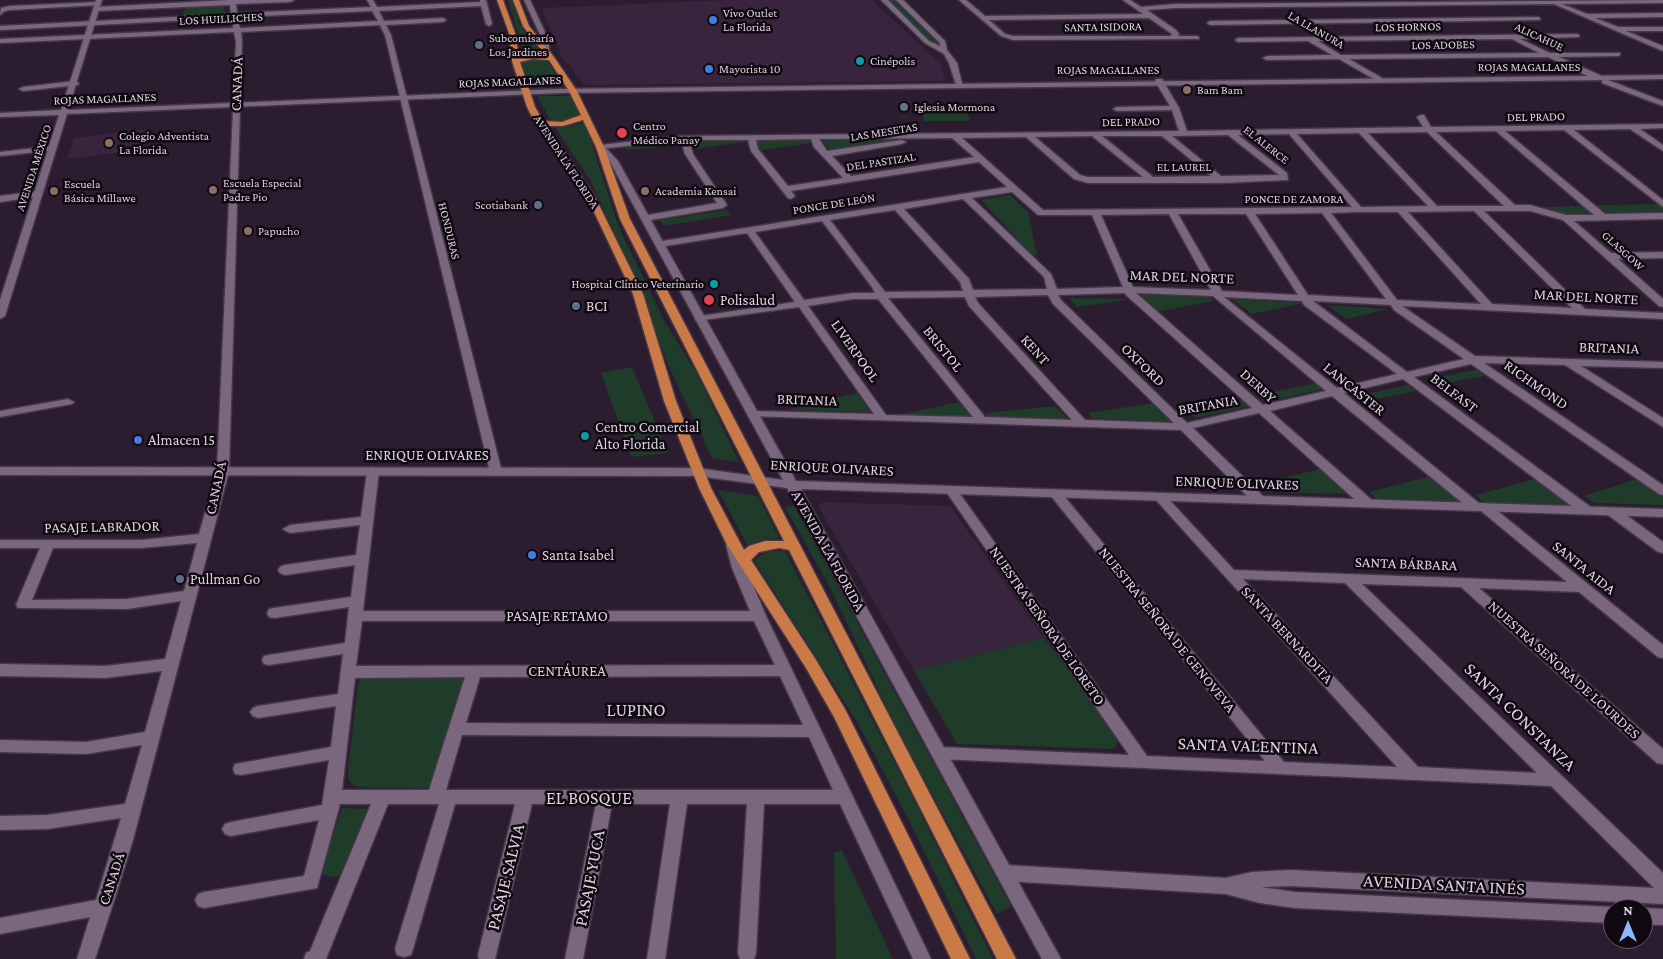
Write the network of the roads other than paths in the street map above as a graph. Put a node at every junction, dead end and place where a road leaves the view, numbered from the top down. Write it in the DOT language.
graph roads {
  1 [pos="291,0"];
  2 [pos="370,0"];
  3 [pos="500,0"];
  4 [pos="516,0"];
  5 [pos="528,0"];
  6 [pos="884,0"];
  7 [pos="899,0"];
  8 [pos="962,0"];
  9 [pos="1126,0"];
  10 [pos="1242,0"];
  11 [pos="1434,0"];
  12 [pos="232,1"];
  13 [pos="1550,1"];
  14 [pos="1663,1"];
  15 [pos="483,2"];
  16 [pos="1488,2"];
  17 [pos="1441,4"];
  18 [pos="97,6"];
  19 [pos="1252,6"];
  20 [pos="375,9"];
  21 [pos="1140,9"];
  22 [pos="2,12"];
  23 [pos="1663,15"];
  24 [pos="235,16"];
  25 [pos="1150,16"];
  26 [pos="1584,16"];
  27 [pos="983,18"];
  28 [pos="1538,19"];
  29 [pos="443,20"];
  30 [pos="1476,20"];
  31 [pos="1280,22"];
  32 [pos="93,23"];
  33 [pos="382,23"];
  34 [pos="1210,23"];
  35 [pos="489,24"];
  36 [pos="0,28"];
  37 [pos="1616,29"];
  38 [pos="1663,29"];
  39 [pos="237,30"];
  40 [pos="1174,36"];
  41 [pos="1578,36"];
  42 [pos="88,37"];
  43 [pos="1512,37"];
  44 [pos="1197,38"];
  45 [pos="1309,39"];
  46 [pos="1238,40"];
  47 [pos="0,41"];
  48 [pos="1648,43"];
  49 [pos="1663,43"];
  50 [pos="1663,49"];
  51 [pos="944,50"];
  52 [pos="1618,54"];
  53 [pos="549,55"];
  54 [pos="1550,55"];
  55 [pos="1340,57"];
  56 [pos="1267,58"];
  57 [pos="516,61"];
  58 [pos="1663,77"];
  59 [pos="1599,78"];
  60 [pos="1377,80"];
  61 [pos="1160,82"];
  62 [pos="75,83"];
  63 [pos="960,85"];
  64 [pos="23,89"];
  65 [pos="573,91"];
  66 [pos="525,92"];
  67 [pos="404,98"];
  68 [pos="1663,104"];
  69 [pos="237,105"];
  70 [pos="1175,108"];
  71 [pos="1117,109"];
  72 [pos="65,112"];
  73 [pos="0,115"];
  74 [pos="586,116"];
  75 [pos="1421,117"];
  76 [pos="539,123"];
  77 [pos="1631,126"];
  78 [pos="1663,126"];
  79 [pos="1565,127"];
  80 [pos="1498,128"];
  81 [pos="1429,130"];
  82 [pos="1361,131"];
  83 [pos="1164,132"];
  84 [pos="1183,132"];
  85 [pos="1229,132"];
  86 [pos="1292,132"];
  87 [pos="1093,133"];
  88 [pos="1027,134"];
  89 [pos="950,135"];
  90 [pos="814,136"];
  91 [pos="751,137"];
  92 [pos="684,138"];
  93 [pos="600,147"];
  94 [pos="53,148"];
  95 [pos="1663,149"];
  96 [pos="0,154"];
  97 [pos="826,154"];
  98 [pos="980,159"];
  99 [pos="1284,178"];
  100 [pos="849,179"];
  101 [pos="1152,180"];
  102 [pos="1221,180"];
  103 [pos="1013,189"];
  104 [pos="39,194"];
  105 [pos="965,196"];
  106 [pos="0,199"];
  107 [pos="1663,204"];
  108 [pos="897,207"];
  109 [pos="1512,208"];
  110 [pos="1476,209"];
  111 [pos="1401,210"];
  112 [pos="1436,210"];
  113 [pos="1325,211"];
  114 [pos="1360,211"];
  115 [pos="1172,212"];
  116 [pos="1249,212"];
  117 [pos="1096,213"];
  118 [pos="1663,216"];
  119 [pos="1602,217"];
  120 [pos="645,218"];
  121 [pos="824,218"];
  122 [pos="1566,218"];
  123 [pos="749,230"];
  124 [pos="659,244"];
  125 [pos="1663,255"];
  126 [pos="1610,256"];
  127 [pos="1128,290"];
  128 [pos="1053,292"];
  129 [pos="1218,293"];
  130 [pos="969,294"];
  131 [pos="882,296"];
  132 [pos="1306,297"];
  133 [pos="1661,300"];
  134 [pos="1395,302"];
  135 [pos="801,303"];
  136 [pos="1489,307"];
  137 [pos="1581,312"];
  138 [pos="0,316"];
  139 [pos="1663,316"];
  140 [pos="700,319"];
  141 [pos="1473,360"];
  142 [pos="1567,362"];
  143 [pos="1663,365"];
  144 [pos="1406,376"];
  145 [pos="1335,393"];
  146 [pos="68,402"];
  147 [pos="1262,410"];
  148 [pos="0,414"];
  149 [pos="753,414"];
  150 [pos="883,418"];
  151 [pos="982,421"];
  152 [pos="1663,423"];
  153 [pos="1082,424"];
  154 [pos="1184,426"];
  155 [pos="0,471"];
  156 [pos="223,471"];
  157 [pos="373,471"];
  158 [pos="496,472"];
  159 [pos="698,472"];
  160 [pos="760,481"];
  161 [pos="792,485"];
  162 [pos="951,490"];
  163 [pos="1663,491"];
  164 [pos="1055,493"];
  165 [pos="1160,497"];
  166 [pos="1259,500"];
  167 [pos="1368,504"];
  168 [pos="1480,507"];
  169 [pos="1586,511"];
  170 [pos="1613,512"];
  171 [pos="1663,513"];
  172 [pos="367,520"];
  173 [pos="290,529"];
  174 [pos="205,538"];
  175 [pos="733,543"];
  176 [pos="0,544"];
  177 [pos="48,544"];
  178 [pos="794,547"];
  179 [pos="1663,549"];
  180 [pos="362,559"];
  181 [pos="742,559"];
  182 [pos="285,570"];
  183 [pos="1230,574"];
  184 [pos="1348,578"];
  185 [pos="1464,582"];
  186 [pos="1581,587"];
  187 [pos="190,596"];
  188 [pos="357,601"];
  189 [pos="274,613"];
  190 [pos="355,616"];
  191 [pos="759,616"];
  192 [pos="352,647"];
  193 [pos="1663,653"];
  194 [pos="269,660"];
  195 [pos="171,664"];
  196 [pos="0,670"];
  197 [pos="785,670"];
  198 [pos="349,672"];
  199 [pos="474,672"];
  200 [pos="345,699"];
  201 [pos="258,712"];
  202 [pos="457,729"];
  203 [pos="815,731"];
  204 [pos="151,737"];
  205 [pos="0,746"];
  206 [pos="339,752"];
  207 [pos="939,752"];
  208 [pos="1663,758"];
  209 [pos="1143,762"];
  210 [pos="241,768"];
  211 [pos="1280,768"];
  212 [pos="1414,774"];
  213 [pos="1555,780"];
  214 [pos="382,797"];
  215 [pos="845,797"];
  216 [pos="442,798"];
  217 [pos="525,798"];
  218 [pos="605,798"];
  219 [pos="678,798"];
  220 [pos="756,798"];
  221 [pos="331,804"];
  222 [pos="132,810"];
  223 [pos="0,823"];
  224 [pos="231,829"];
  225 [pos="1005,873"];
  226 [pos="1663,885"];
  227 [pos="1226,886"];
  228 [pos="1663,896"];
  229 [pos="204,900"];
  230 [pos="103,907"];
  231 [pos="1603,915"];
  232 [pos="0,926"];
  233 [pos="404,949"];
  234 [pos="747,953"];
  235 [pos="487,955"];
  236 [pos="86,959"];
  237 [pos="315,959"];
  238 [pos="574,959"];
  239 [pos="656,959"];
  240 [pos="922,959"];
  241 [pos="961,959"];
  242 [pos="1007,959"];
  243 [pos="1052,959"];
  1 -- 12 [label="street"];
  2 -- 20 [label="street, HONDURAS"];
  3 -- 57 [label="main road, AVENIDA LA FLORIDA"];
  4 -- 53 [label="main road, AVENIDA LA FLORIDA"];
  5 -- 53 [label="street, AVENIDA LA FLORIDA"];
  6 -- 51 [label="street"];
  7 -- 51 [label="street"];
  8 -- 27 [label="street"];
  9 -- 21 [label="street"];
  10 -- 19 [label="street, LA LLANURA"];
  11 -- 17 [label="street, ALICAHUE"];
  12 -- 18 [label="street"];
  12 -- 24 [label="street, CANADÁ"];
  13 -- 14 [label="street"];
  13 -- 16 [label="street"];
  13 -- 26 [label="street"];
  15 -- 20 [label="street"];
  15 -- 35 [label="street"];
  16 -- 17 [label="street"];
  17 -- 19 [label="street"];
  17 -- 30 [label="street, ALICAHUE"];
  18 -- 22 [label="street"];
  18 -- 32 [label="street, AVENIDA MÉXICO"];
  19 -- 21 [label="street"];
  19 -- 31 [label="street, LA LLANURA"];
  20 -- 24 [label="street"];
  20 -- 33 [label="street, HONDURAS"];
  21 -- 25 [label="street"];
  23 -- 26 [label="street"];
  24 -- 32 [label="street"];
  24 -- 39 [label="street, CANADÁ"];
  25 -- 27 [label="street"];
  25 -- 40 [label="street"];
  26 -- 37 [label="street"];
  27 -- 40 [label="street, SANTA ISIDORA"];
  28 -- 30 [label="street"];
  29 -- 33 [label="street, LOS HUILLICHES"];
  30 -- 31 [label="street"];
  30 -- 43 [label="street, ALICAHUE"];
  31 -- 34 [label="street"];
  31 -- 45 [label="street, LA LLANURA"];
  32 -- 36 [label="street"];
  32 -- 42 [label="street, AVENIDA MÉXICO"];
  33 -- 39 [label="street, LOS HUILLICHES"];
  33 -- 67 [label="street, HONDURAS"];
  37 -- 38 [label="street"];
  37 -- 48 [label="street"];
  39 -- 42 [label="street, LOS HUILLICHES"];
  39 -- 69 [label="street, CANADÁ"];
  40 -- 44 [label="street, SANTA ISIDORA"];
  41 -- 43 [label="street, LOS HORNOS"];
  42 -- 47 [label="street, LOS HUILLICHES"];
  42 -- 62 [label="street, AVENIDA MÉXICO"];
  43 -- 45 [label="street, LOS HORNOS"];
  43 -- 54 [label="street, ALICAHUE"];
  45 -- 46 [label="street, LOS HORNOS"];
  45 -- 55 [label="street, LA LLANURA"];
  48 -- 49 [label="street"];
  48 -- 50 [label="street"];
  51 -- 63 [label="street"];
  52 -- 54 [label="street, LOS ADOBES"];
  53 -- 57 [label="main road"];
  53 -- 65 [label="main road, AVENIDA LA FLORIDA"];
  54 -- 55 [label="street, LOS ADOBES"];
  54 -- 59 [label="street, ALICAHUE"];
  55 -- 56 [label="street, LOS ADOBES"];
  55 -- 60 [label="street, LA LLANURA"];
  57 -- 66 [label="main road, AVENIDA LA FLORIDA"];
  58 -- 59 [label="street, ROJAS MAGALLANES"];
  59 -- 60 [label="street, ROJAS MAGALLANES"];
  59 -- 68 [label="street, ALICAHUE"];
  60 -- 61 [label="street, ROJAS MAGALLANES"];
  61 -- 63 [label="street, ROJAS MAGALLANES"];
  61 -- 70 [label="street"];
  62 -- 64 [label="street"];
  62 -- 72 [label="street, AVENIDA MÉXICO"];
  63 -- 65 [label="street, ROJAS MAGALLANES"];
  65 -- 66 [label="street, ROJAS MAGALLANES"];
  65 -- 74 [label="main road, AVENIDA LA FLORIDA"];
  66 -- 67 [label="street, ROJAS MAGALLANES"];
  66 -- 76 [label="main road, AVENIDA LA FLORIDA"];
  67 -- 69 [label="street, ROJAS MAGALLANES"];
  67 -- 158 [label="street, HONDURAS"];
  69 -- 72 [label="street, ROJAS MAGALLANES"];
  69 -- 156 [label="street, CANADÁ"];
  70 -- 71 [label="street"];
  70 -- 84 [label="street"];
  72 -- 73 [label="street, ROJAS MAGALLANES"];
  72 -- 94 [label="street, AVENIDA MÉXICO"];
  74 -- 76 [label="main road"];
  74 -- 93 [label="main road, AVENIDA LA FLORIDA"];
  75 -- 81 [label="street"];
  76 -- 159 [label="main road, AVENIDA LA FLORIDA"];
  77 -- 78 [label="street, DEL PRADO"];
  77 -- 79 [label="street, DEL PRADO"];
  77 -- 95 [label="street"];
  79 -- 80 [label="street, DEL PRADO"];
  79 -- 107 [label="street"];
  80 -- 81 [label="street, DEL PRADO"];
  80 -- 119 [label="street"];
  81 -- 82 [label="street, DEL PRADO"];
  81 -- 109 [label="street"];
  82 -- 86 [label="street, DEL PRADO"];
  82 -- 112 [label="street"];
  83 -- 84 [label="street, DEL PRADO"];
  83 -- 87 [label="street, DEL PRADO"];
  83 -- 102 [label="street"];
  84 -- 85 [label="street, DEL PRADO"];
  85 -- 86 [label="street, DEL PRADO"];
  85 -- 99 [label="street, EL ALERCE"];
  86 -- 114 [label="street"];
  87 -- 88 [label="street, DEL PRADO"];
  87 -- 101 [label="street"];
  88 -- 89 [label="street, DEL PRADO"];
  88 -- 101 [label="street, EL LAUREL"];
  89 -- 90 [label="street, DEL PRADO"];
  89 -- 97 [label="street, LAS MESETAS"];
  89 -- 98 [label="street, PONCE DE ZAMORA"];
  90 -- 91 [label="street, DEL PRADO"];
  90 -- 97 [label="street"];
  91 -- 92 [label="street, DEL PRADO"];
  91 -- 100 [label="street, DEL PASTIZAL"];
  92 -- 93 [label="street, DEL PRADO"];
  92 -- 120 [label="street"];
  93 -- 120 [label="street, AVENIDA LA FLORIDA"];
  93 -- 160 [label="main road, AVENIDA LA FLORIDA"];
  94 -- 96 [label="street"];
  94 -- 104 [label="street, AVENIDA MÉXICO"];
  97 -- 100 [label="street"];
  98 -- 100 [label="street, DEL PASTIZAL"];
  98 -- 103 [label="street, PONCE DE ZAMORA"];
  99 -- 102 [label="street, EL LAUREL"];
  101 -- 102 [label="street, EL LAUREL"];
  103 -- 105 [label="street, PONCE DE LEÓN"];
  103 -- 117 [label="street, PONCE DE ZAMORA"];
  104 -- 106 [label="street"];
  104 -- 138 [label="street, AVENIDA MÉXICO"];
  105 -- 108 [label="street, PONCE DE LEÓN"];
  105 -- 128 [label="street, OXFORD"];
  108 -- 121 [label="street, PONCE DE LEÓN"];
  108 -- 130 [label="street, KENT"];
  109 -- 110 [label="street, PONCE DE ZAMORA"];
  109 -- 122 [label="street, PONCE DE ZAMORA"];
  110 -- 112 [label="street, PONCE DE ZAMORA"];
  110 -- 137 [label="street"];
  111 -- 112 [label="street, PONCE DE ZAMORA"];
  111 -- 114 [label="street, PONCE DE ZAMORA"];
  111 -- 136 [label="street"];
  113 -- 114 [label="street, PONCE DE ZAMORA"];
  113 -- 116 [label="street, PONCE DE ZAMORA"];
  113 -- 134 [label="street, RICHMOND"];
  115 -- 116 [label="street, PONCE DE ZAMORA"];
  115 -- 117 [label="street, PONCE DE ZAMORA"];
  115 -- 129 [label="street, LANCASTER"];
  116 -- 132 [label="street, BELFAST"];
  117 -- 127 [label="street"];
  118 -- 119 [label="street, PONCE DE ZAMORA"];
  119 -- 122 [label="street, PONCE DE ZAMORA"];
  120 -- 124 [label="street, AVENIDA LA FLORIDA"];
  121 -- 123 [label="street, PONCE DE LEÓN"];
  121 -- 131 [label="street, BRISTOL"];
  122 -- 126 [label="street, GLASGOW"];
  123 -- 124 [label="street, PONCE DE LEÓN"];
  123 -- 135 [label="street, LIVERPOOL"];
  124 -- 140 [label="street, AVENIDA LA FLORIDA"];
  125 -- 126 [label="street"];
  126 -- 133 [label="street, GLASGOW"];
  127 -- 128 [label="street, MAR DEL NORTE"];
  127 -- 129 [label="street, MAR DEL NORTE"];
  127 -- 147 [label="street, DERBY"];
  128 -- 130 [label="street, MAR DEL NORTE"];
  128 -- 154 [label="street, OXFORD"];
  129 -- 132 [label="street, MAR DEL NORTE"];
  129 -- 145 [label="street, LANCASTER"];
  130 -- 131 [label="street, MAR DEL NORTE"];
  130 -- 153 [label="street, KENT"];
  131 -- 135 [label="street, MAR DEL NORTE"];
  131 -- 151 [label="street, BRISTOL"];
  132 -- 134 [label="street, MAR DEL NORTE"];
  132 -- 144 [label="street, BELFAST"];
  134 -- 136 [label="street, MAR DEL NORTE"];
  134 -- 141 [label="street, RICHMOND"];
  135 -- 140 [label="street, MAR DEL NORTE"];
  135 -- 150 [label="street, LIVERPOOL"];
  136 -- 137 [label="street, MAR DEL NORTE"];
  137 -- 139 [label="street, MAR DEL NORTE"];
  140 -- 149 [label="street, AVENIDA LA FLORIDA"];
  141 -- 142 [label="street, BRITANIA"];
  141 -- 144 [label="street, BRITANIA"];
  141 -- 163 [label="street, RICHMOND"];
  142 -- 143 [label="street, BRITANIA"];
  142 -- 152 [label="street"];
  144 -- 145 [label="street, BRITANIA"];
  144 -- 169 [label="street, BELFAST"];
  145 -- 147 [label="street, BRITANIA"];
  145 -- 168 [label="street, LANCASTER"];
  146 -- 148 [label="street"];
  147 -- 154 [label="street, BRITANIA"];
  147 -- 167 [label="street, DERBY"];
  149 -- 150 [label="street, BRITANIA"];
  149 -- 161 [label="street, AVENIDA LA FLORIDA"];
  150 -- 151 [label="street, BRITANIA"];
  151 -- 153 [label="street, BRITANIA"];
  153 -- 154 [label="street, BRITANIA"];
  154 -- 166 [label="street, OXFORD"];
  155 -- 156 [label="street, ENRIQUE OLIVARES"];
  156 -- 157 [label="street, ENRIQUE OLIVARES"];
  156 -- 174 [label="street, CANADÁ"];
  157 -- 158 [label="street, ENRIQUE OLIVARES"];
  157 -- 172 [label="street"];
  158 -- 159 [label="street, ENRIQUE OLIVARES"];
  159 -- 160 [label="street, ENRIQUE OLIVARES"];
  159 -- 175 [label="main road, AVENIDA LA FLORIDA"];
  160 -- 161 [label="street, ENRIQUE OLIVARES"];
  160 -- 178 [label="main road, AVENIDA LA FLORIDA"];
  161 -- 162 [label="street, ENRIQUE OLIVARES"];
  161 -- 207 [label="street, AVENIDA LA FLORIDA"];
  162 -- 164 [label="street, ENRIQUE OLIVARES"];
  162 -- 209 [label="street, NUESTRA SEÑORA DE LORETO"];
  164 -- 165 [label="street, ENRIQUE OLIVARES"];
  164 -- 211 [label="street, NUESTRA SEÑORA DE GENOVEVA"];
  165 -- 166 [label="street, ENRIQUE OLIVARES"];
  165 -- 183 [label="street, SANTA BERNARDITA"];
  166 -- 167 [label="street, ENRIQUE OLIVARES"];
  167 -- 168 [label="street, ENRIQUE OLIVARES"];
  168 -- 169 [label="street, ENRIQUE OLIVARES"];
  168 -- 186 [label="street, SANTA AIDA"];
  169 -- 170 [label="street, ENRIQUE OLIVARES"];
  170 -- 171 [label="street, ENRIQUE OLIVARES"];
  170 -- 179 [label="street"];
  172 -- 173 [label="street"];
  172 -- 180 [label="street"];
  174 -- 177 [label="street, PASAJE LABRADOR"];
  174 -- 187 [label="street, CANADÁ"];
  175 -- 181 [label="main road, AVENIDA LA FLORIDA"];
  175 -- 191 [label="street, AVENIDA LA FLORIDA"];
  176 -- 177 [label="street, PASAJE LABRADOR"];
  177 -- 187 [label="street"];
  178 -- 181 [label="main road"];
  178 -- 242 [label="main road, AVENIDA LA FLORIDA"];
  180 -- 182 [label="street"];
  180 -- 188 [label="street"];
  181 -- 241 [label="main road, AVENIDA LA FLORIDA"];
  183 -- 184 [label="street, SANTA BÁRBARA"];
  183 -- 212 [label="street, SANTA BERNARDITA"];
  184 -- 185 [label="street, SANTA BÁRBARA"];
  184 -- 213 [label="street, SANTA CONSTANZA"];
  185 -- 186 [label="street, SANTA BÁRBARA"];
  185 -- 208 [label="street, NUESTRA SEÑORA DE LOURDES"];
  186 -- 193 [label="street, SANTA AIDA"];
  187 -- 195 [label="street, CANADÁ"];
  188 -- 189 [label="street"];
  188 -- 190 [label="street"];
  190 -- 191 [label="street, PASAJE RETAMO"];
  190 -- 192 [label="street"];
  191 -- 197 [label="street, AVENIDA LA FLORIDA"];
  192 -- 194 [label="street"];
  192 -- 198 [label="street"];
  195 -- 196 [label="street"];
  195 -- 204 [label="street, CANADÁ"];
  197 -- 199 [label="street, CENTÁUREA"];
  197 -- 203 [label="street, AVENIDA LA FLORIDA"];
  198 -- 199 [label="street, CENTÁUREA"];
  198 -- 200 [label="street"];
  199 -- 202 [label="street"];
  200 -- 201 [label="street"];
  200 -- 206 [label="street"];
  202 -- 203 [label="street, LUPINO"];
  202 -- 216 [label="street"];
  203 -- 215 [label="street, AVENIDA LA FLORIDA"];
  204 -- 205 [label="street"];
  204 -- 222 [label="street, CANADÁ"];
  206 -- 210 [label="street"];
  206 -- 221 [label="street"];
  207 -- 209 [label="street, SANTA VALENTINA"];
  207 -- 225 [label="street, AVENIDA LA FLORIDA"];
  209 -- 211 [label="street, SANTA VALENTINA"];
  211 -- 212 [label="street, SANTA VALENTINA"];
  212 -- 213 [label="street, SANTA VALENTINA"];
  213 -- 226 [label="street, SANTA CONSTANZA"];
  214 -- 216 [label="street, EL BOSQUE"];
  214 -- 221 [label="street, EL BOSQUE"];
  214 -- 237 [label="street"];
  215 -- 220 [label="street, EL BOSQUE"];
  215 -- 240 [label="street, AVENIDA LA FLORIDA"];
  216 -- 217 [label="street, EL BOSQUE"];
  216 -- 233 [label="street"];
  217 -- 218 [label="street, EL BOSQUE"];
  217 -- 235 [label="street, PASAJE SALVIA"];
  218 -- 219 [label="street, EL BOSQUE"];
  218 -- 238 [label="street, PASAJE YUCA"];
  219 -- 220 [label="street, EL BOSQUE"];
  219 -- 239 [label="street"];
  220 -- 234 [label="street"];
  221 -- 224 [label="street, EL BOSQUE"];
  221 -- 229 [label="street"];
  222 -- 223 [label="street"];
  222 -- 230 [label="street, CANADÁ"];
  225 -- 227 [label="street, AVENIDA SANTA INÉS"];
  225 -- 243 [label="street, AVENIDA LA FLORIDA"];
  227 -- 228 [label="street, AVENIDA SANTA INÉS"];
  227 -- 231 [label="street, AVENIDA SANTA INÉS"];
  230 -- 232 [label="street"];
  230 -- 236 [label="street, CANADÁ"];
}
